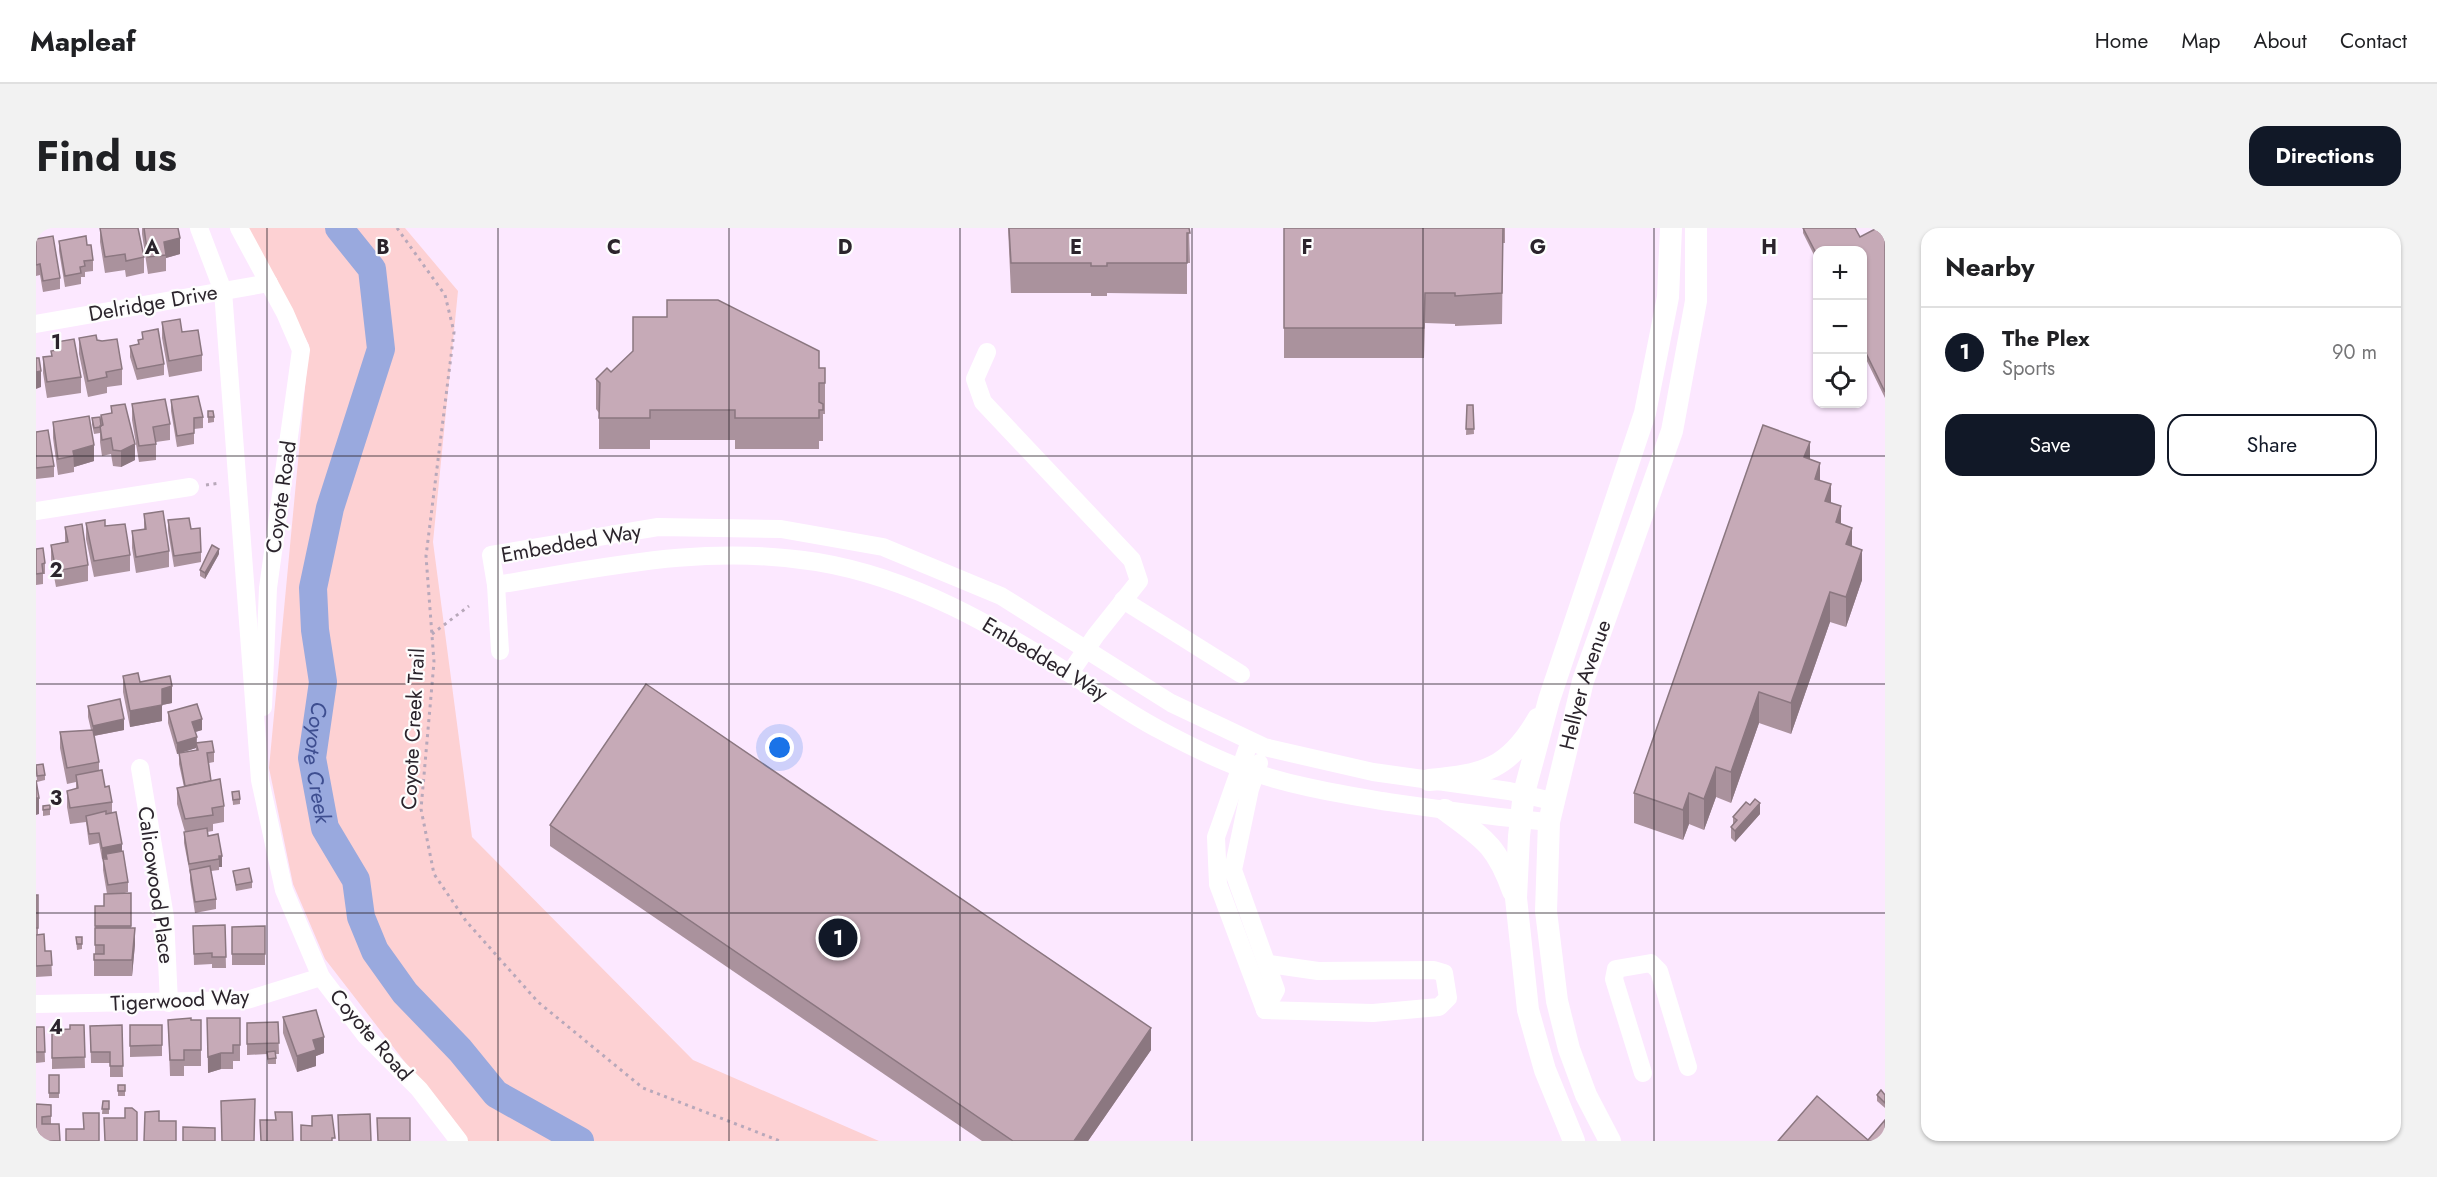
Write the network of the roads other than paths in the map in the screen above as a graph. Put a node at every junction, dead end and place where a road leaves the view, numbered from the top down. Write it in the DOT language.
graph roads {
  1 [pos="199,228"];
  2 [pos="239,228"];
  3 [pos="1671,228"];
  4 [pos="1696,228"];
  5 [pos="269,283"];
  6 [pos="223,291"];
  7 [pos="1668,297"];
  8 [pos="1696,301"];
  9 [pos="36,324"];
  10 [pos="987,352"];
  11 [pos="189,487"];
  12 [pos="36,511"];
  13 [pos="496,585"];
  14 [pos="1124,600"];
  15 [pos="1085,649"];
  16 [pos="500,651"];
  17 [pos="1070,673"];
  18 [pos="1241,674"];
  19 [pos="1549,700"];
  20 [pos="1257,744"];
  21 [pos="140,768"];
  22 [pos="1248,771"];
  23 [pos="260,780"];
  24 [pos="1429,780"];
  25 [pos="1524,793"];
  26 [pos="1445,810"];
  27 [pos="1550,811"];
  28 [pos="1521,819"];
  29 [pos="1216,837"];
  30 [pos="1238,842"];
  31 [pos="1516,898"];
  32 [pos="1269,964"];
  33 [pos="321,976"];
  34 [pos="169,1003"];
  35 [pos="36,1004"];
  36 [pos="1265,1011"];
  37 [pos="1688,1067"];
  38 [pos="1643,1073"];
  39 [pos="459,1141"];
  40 [pos="1574,1141"];
  41 [pos="1610,1141"];
  1 -- 6 [label="street, Coyote Road"];
  2 -- 5 [label="street, Coyote Road"];
  3 -- 7 [label="main road, Hellyer Avenue"];
  4 -- 8 [label="main road, Hellyer Avenue"];
  5 -- 6 [label="street, Delridge Drive"];
  5 -- 23 [label="street, Coyote Road"];
  6 -- 9 [label="street, Delridge Drive"];
  6 -- 23 [label="street, Coyote Road"];
  7 -- 8 [label="main road"];
  7 -- 19 [label="main road, Hellyer Avenue"];
  8 -- 27 [label="main road, Hellyer Avenue"];
  10 -- 14 [label="street"];
  11 -- 12 [label="street"];
  13 -- 15 [label="street, Embedded Way"];
  13 -- 16 [label="street"];
  13 -- 17 [label="street, Embedded Way"];
  14 -- 15 [label="street"];
  14 -- 18 [label="street"];
  15 -- 17 [label="street"];
  15 -- 20 [label="street, Embedded Way"];
  17 -- 22 [label="street, Embedded Way"];
  19 -- 24 [label="main road"];
  19 -- 25 [label="main road, Hellyer Avenue"];
  20 -- 22 [label="street"];
  20 -- 24 [label="street, Embedded Way"];
  21 -- 34 [label="street, Calicowood Place"];
  22 -- 26 [label="street, Embedded Way"];
  22 -- 29 [label="street"];
  22 -- 30 [label="street"];
  23 -- 33 [label="street, Coyote Road"];
  24 -- 25 [label="street, Embedded Way"];
  25 -- 27 [label="street, Embedded Way"];
  25 -- 28 [label="main road, Hellyer Avenue"];
  26 -- 28 [label="street, Embedded Way"];
  26 -- 31 [label="main road"];
  27 -- 28 [label="street, Embedded Way"];
  27 -- 41 [label="main road, Hellyer Avenue"];
  28 -- 31 [label="main road, Hellyer Avenue"];
  29 -- 30 [label="street"];
  29 -- 36 [label="street"];
  30 -- 32 [label="street"];
  31 -- 40 [label="main road, Hellyer Avenue"];
  32 -- 36 [label="street"];
  32 -- 36 [label="street"];
  33 -- 34 [label="street, Tigerwood Way"];
  33 -- 39 [label="street, Coyote Road"];
  34 -- 35 [label="street, Tigerwood Way"];
  37 -- 38 [label="street"];
}
